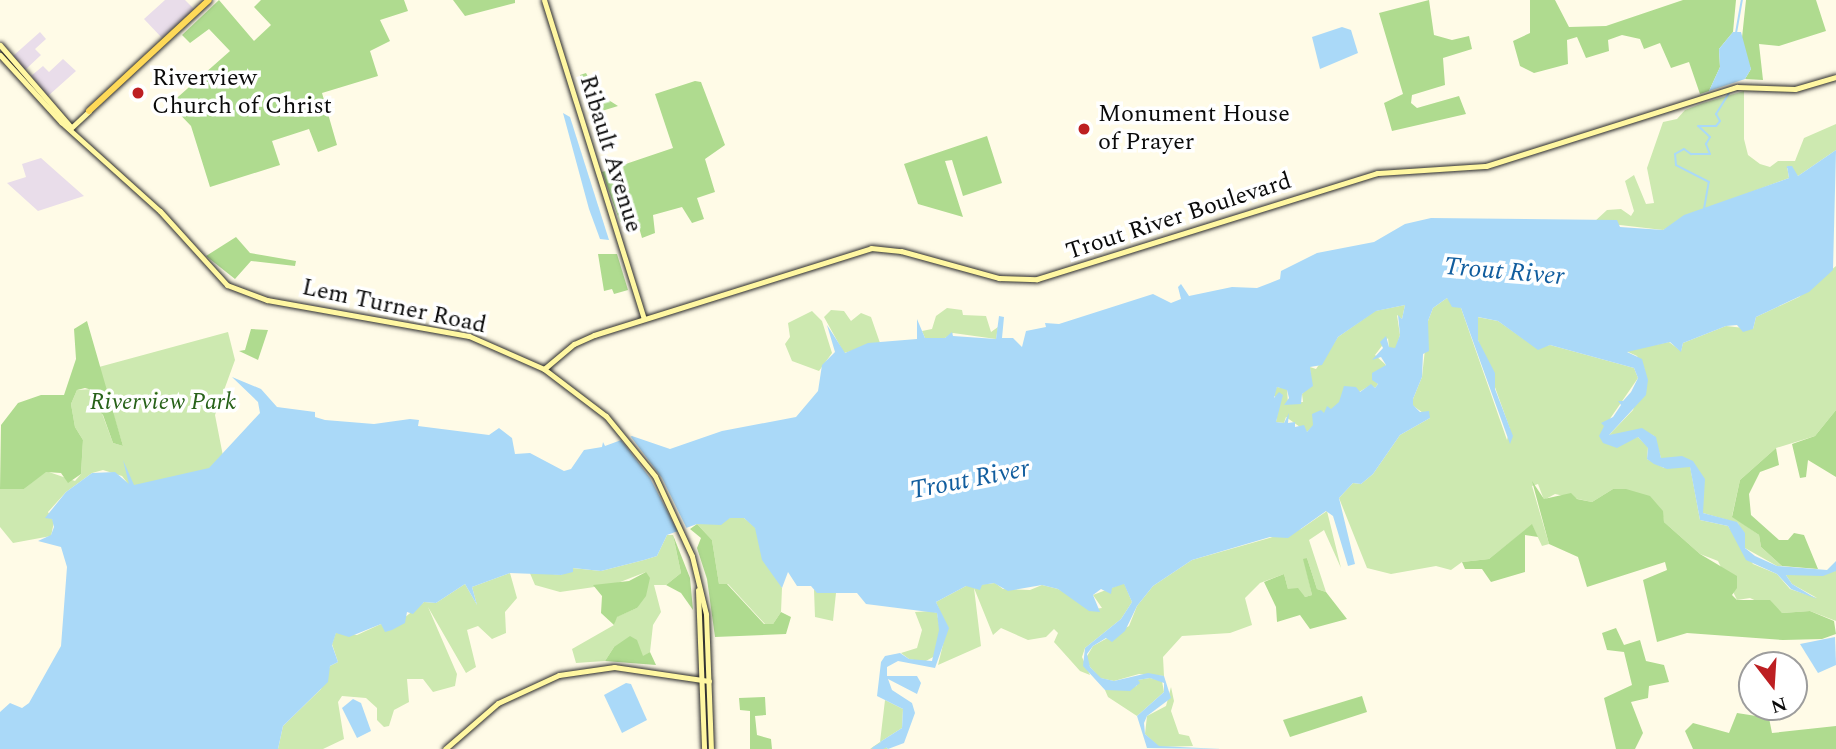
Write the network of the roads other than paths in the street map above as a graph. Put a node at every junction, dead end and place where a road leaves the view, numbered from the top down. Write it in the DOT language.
graph roads {
  1 [pos="209,0"];
  2 [pos="544,0"];
  3 [pos="0,46"];
  4 [pos="0,55"];
  5 [pos="1836,77"];
  6 [pos="89,111"];
  7 [pos="71,128"];
  8 [pos="644,319"];
  9 [pos="544,369"];
  10 [pos="698,583"];
  11 [pos="701,681"];
  12 [pos="709,681"];
  13 [pos="445,749"];
  14 [pos="704,749"];
  15 [pos="711,749"];
  1 -- 6 [label="main road"];
  2 -- 8 [label="main road, Ribault Avenue"];
  3 -- 7 [label="main road, Lem Turner Road"];
  4 -- 7 [label="main road, Lem Turner Road"];
  5 -- 8 [label="main road, Trout River Boulevard"];
  6 -- 7 [label="main road"];
  7 -- 9 [label="main road, Lem Turner Road"];
  8 -- 9 [label="main road, Trout River Boulevard"];
  9 -- 10 [label="main road, Lem Turner Road"];
  10 -- 11 [label="main road, Lem Turner Road"];
  10 -- 12 [label="main road, Lem Turner Road"];
  11 -- 12 [label="main road"];
  11 -- 13 [label="main road"];
  11 -- 14 [label="main road, Lem Turner Road"];
  12 -- 15 [label="main road, Lem Turner Road"];
}
